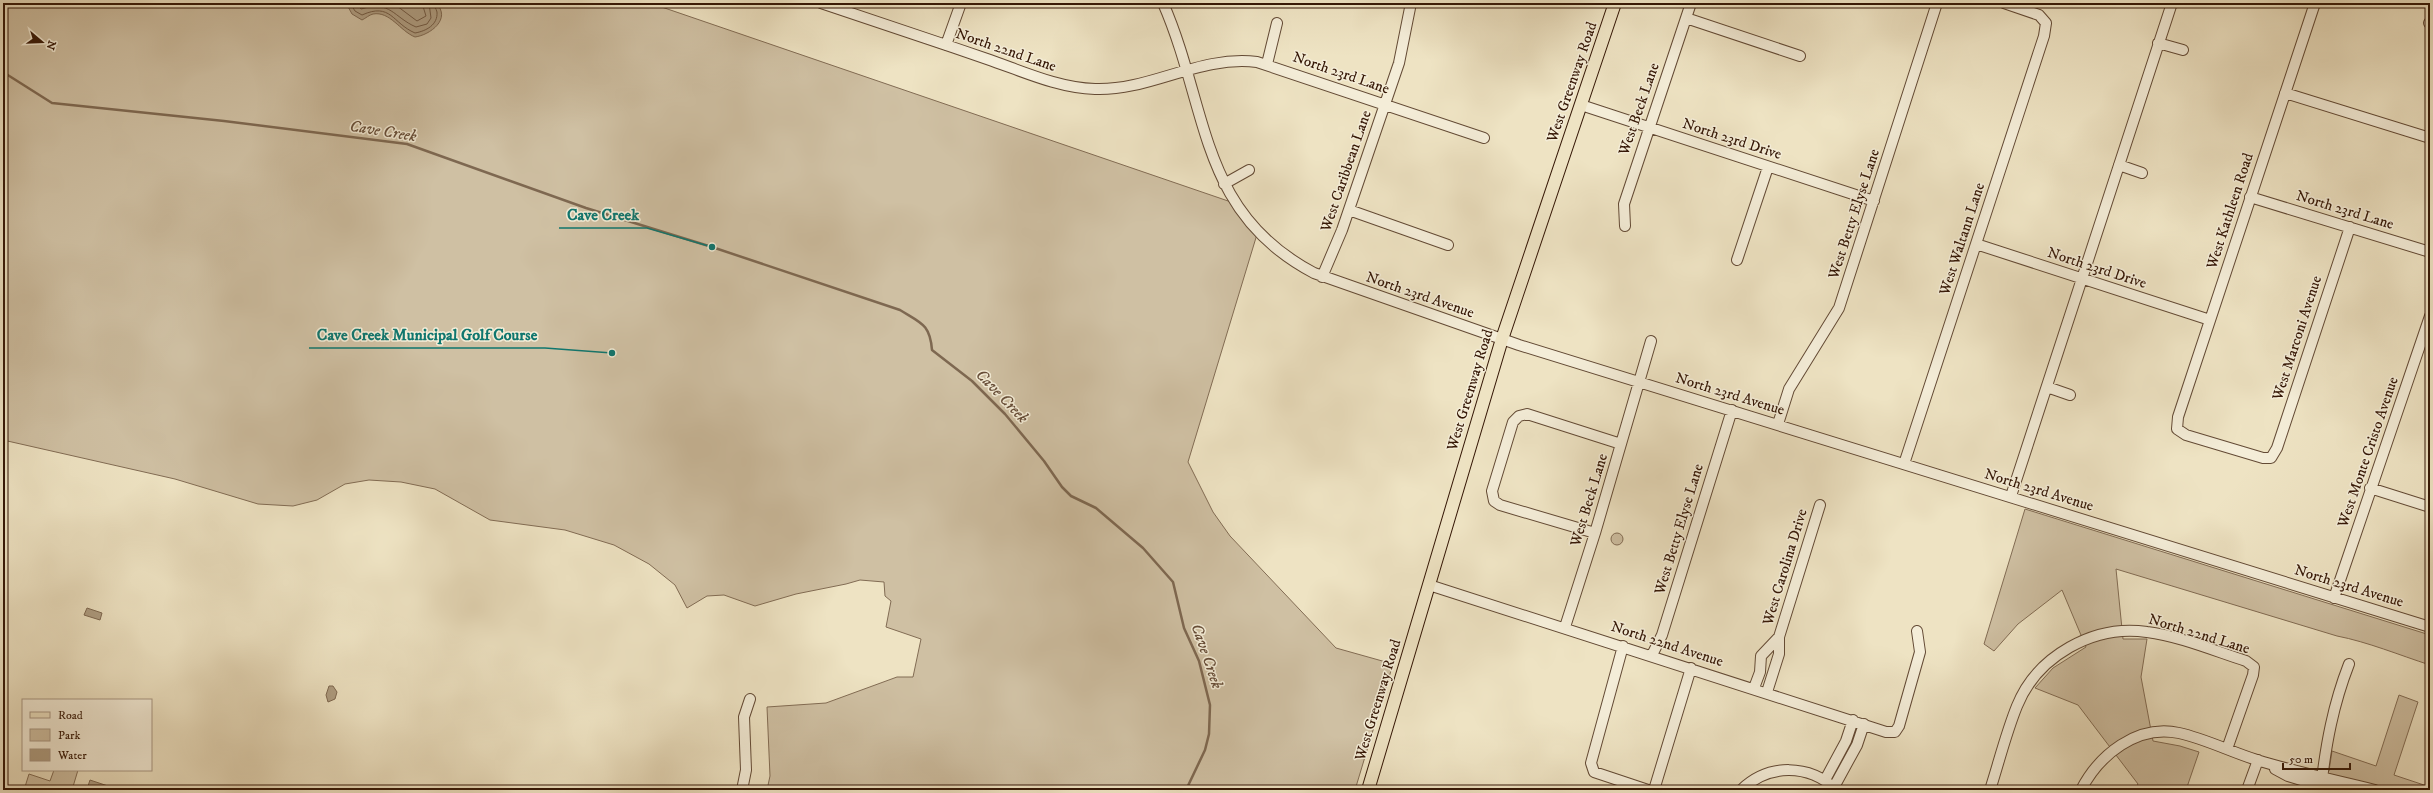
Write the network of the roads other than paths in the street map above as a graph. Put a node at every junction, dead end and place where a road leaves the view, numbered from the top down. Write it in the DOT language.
graph roads {
  1 [pos="821,3"];
  2 [pos="961,3"];
  3 [pos="1163,3"];
  4 [pos="1411,3"];
  5 [pos="1615,3"];
  6 [pos="1691,3"];
  7 [pos="1938,3"];
  8 [pos="2004,3"];
  9 [pos="2172,3"];
  10 [pos="2315,3"];
  11 [pos="833,5"];
  12 [pos="1686,18"];
  13 [pos="1277,23"];
  14 [pos="2158,42"];
  15 [pos="946,45"];
  16 [pos="2183,50"];
  17 [pos="1800,56"];
  18 [pos="1267,64"];
  19 [pos="1185,70"];
  20 [pos="2285,93"];
  21 [pos="1385,104"];
  22 [pos="1581,105"];
  23 [pos="1649,127"];
  24 [pos="1484,138"];
  25 [pos="2430,138"];
  26 [pos="2119,165"];
  27 [pos="1768,166"];
  28 [pos="1249,170"];
  29 [pos="2142,173"];
  30 [pos="1224,184"];
  31 [pos="2250,197"];
  32 [pos="1874,201"];
  33 [pos="1349,210"];
  34 [pos="1625,226"];
  35 [pos="2350,227"];
  36 [pos="1448,244"];
  37 [pos="1976,244"];
  38 [pos="2430,252"];
  39 [pos="1738,260"];
  40 [pos="1322,276"];
  41 [pos="2082,279"];
  42 [pos="2430,316"];
  43 [pos="2210,320"];
  44 [pos="1502,339"];
  45 [pos="1651,342"];
  46 [pos="1640,381"];
  47 [pos="2046,387"];
  48 [pos="2070,395"];
  49 [pos="1732,410"];
  50 [pos="1778,424"];
  51 [pos="2177,429"];
  52 [pos="1621,444"];
  53 [pos="1904,464"];
  54 [pos="2370,488"];
  55 [pos="2011,496"];
  56 [pos="1820,505"];
  57 [pos="2430,507"];
  58 [pos="1595,533"];
  59 [pos="1429,585"];
  60 [pos="2334,598"];
  61 [pos="2430,627"];
  62 [pos="1565,628"];
  63 [pos="1917,631"];
  64 [pos="1779,637"];
  65 [pos="1623,646"];
  66 [pos="1652,655"];
  67 [pos="1761,656"];
  68 [pos="1777,661"];
  69 [pos="2349,664"];
  70 [pos="1690,668"];
  71 [pos="1754,688"];
  72 [pos="1767,692"];
  73 [pos="750,698"];
  74 [pos="1853,720"];
  75 [pos="1864,724"];
  76 [pos="2227,749"];
  77 [pos="1841,751"];
  78 [pos="1851,756"];
  79 [pos="2258,760"];
  80 [pos="2322,782"];
  81 [pos="1831,785"];
  82 [pos="742,790"];
  83 [pos="1368,790"];
  84 [pos="1648,790"];
  85 [pos="1654,790"];
  86 [pos="1741,790"];
  87 [pos="1990,790"];
  88 [pos="2082,790"];
  89 [pos="2247,790"];
  90 [pos="2334,790"];
  91 [pos="2375,790"];
  1 -- 11 [label="street, North 22nd Lane"];
  2 -- 15 [label="street"];
  3 -- 19 [label="street, North 23rd Avenue"];
  4 -- 21 [label="street, West Caribbean Lane"];
  5 -- 22 [label="main road, West Greenway Road"];
  6 -- 12 [label="street, West Beck Lane"];
  7 -- 32 [label="street, West Betty Elyse Lane"];
  8 -- 37 [label="street, West Waltann Lane"];
  9 -- 14 [label="street"];
  10 -- 20 [label="street, West Kathleen Road"];
  11 -- 15 [label="street, North 22nd Lane"];
  12 -- 17 [label="street"];
  12 -- 23 [label="street, West Beck Lane"];
  13 -- 18 [label="street"];
  14 -- 16 [label="street"];
  14 -- 26 [label="street"];
  15 -- 19 [label="street, North 22nd Lane"];
  18 -- 19 [label="street, North 23rd Lane"];
  18 -- 21 [label="street, North 23rd Lane"];
  19 -- 30 [label="street, North 23rd Avenue"];
  20 -- 25 [label="street"];
  20 -- 31 [label="street, West Kathleen Road"];
  21 -- 24 [label="street, North 23rd Lane"];
  21 -- 33 [label="street, West Caribbean Lane"];
  22 -- 23 [label="street, North 23rd Drive"];
  22 -- 44 [label="main road, West Greenway Road"];
  23 -- 27 [label="street, North 23rd Drive"];
  23 -- 34 [label="street, West Beck Lane"];
  26 -- 29 [label="street"];
  26 -- 41 [label="street"];
  27 -- 32 [label="street, North 23rd Drive"];
  27 -- 39 [label="street"];
  28 -- 30 [label="street"];
  30 -- 40 [label="street, North 23rd Avenue"];
  31 -- 35 [label="street, North 23rd Lane"];
  31 -- 43 [label="street, West Kathleen Road"];
  32 -- 50 [label="street, West Betty Elyse Lane"];
  33 -- 36 [label="street"];
  33 -- 40 [label="street, West Caribbean Lane"];
  35 -- 38 [label="street, North 23rd Lane"];
  35 -- 51 [label="street, West Marconi Avenue"];
  37 -- 41 [label="street, North 23rd Drive"];
  37 -- 53 [label="street, West Waltann Lane"];
  40 -- 44 [label="street, North 23rd Avenue"];
  41 -- 43 [label="street, North 23rd Drive"];
  41 -- 47 [label="street"];
  42 -- 54 [label="street, West Monte Cristo Avenue"];
  43 -- 51 [label="street, West Kathleen Road"];
  44 -- 46 [label="street, North 23rd Avenue"];
  44 -- 59 [label="main road, West Greenway Road"];
  45 -- 46 [label="street"];
  46 -- 49 [label="street, North 23rd Avenue"];
  46 -- 52 [label="street, West Beck Lane"];
  47 -- 48 [label="street"];
  47 -- 55 [label="street"];
  49 -- 50 [label="street, North 23rd Avenue"];
  49 -- 66 [label="street, West Betty Elyse Lane"];
  50 -- 53 [label="street, North 23rd Avenue"];
  52 -- 58 [label="street, West Beck Lane"];
  52 -- 58 [label="street"];
  53 -- 55 [label="street, North 23rd Avenue"];
  54 -- 57 [label="street"];
  54 -- 60 [label="street, West Monte Cristo Avenue"];
  55 -- 60 [label="street, North 23rd Avenue"];
  56 -- 64 [label="street, West Carolina Drive"];
  58 -- 62 [label="street, West Beck Lane"];
  59 -- 62 [label="street, North 22nd Avenue"];
  59 -- 83 [label="main road, West Greenway Road"];
  60 -- 61 [label="street, North 23rd Avenue"];
  62 -- 65 [label="street, North 22nd Avenue"];
  63 -- 75 [label="street, North 22nd Avenue"];
  64 -- 67 [label="street, West Carolina Drive"];
  64 -- 68 [label="street, West Carolina Drive"];
  65 -- 66 [label="street, North 22nd Avenue"];
  65 -- 84 [label="street"];
  66 -- 70 [label="street, North 22nd Avenue"];
  67 -- 68 [label="street"];
  67 -- 71 [label="street"];
  68 -- 72 [label="street, West Carolina Drive"];
  69 -- 80 [label="street"];
  70 -- 71 [label="street, North 22nd Avenue"];
  70 -- 85 [label="street"];
  71 -- 72 [label="street, North 22nd Avenue"];
  72 -- 74 [label="street, North 22nd Avenue"];
  73 -- 82 [label="street"];
  74 -- 75 [label="street, North 22nd Avenue"];
  74 -- 77 [label="street"];
  75 -- 78 [label="street"];
  76 -- 79 [label="street"];
  76 -- 87 [label="street, North 22nd Lane"];
  76 -- 88 [label="street"];
  77 -- 78 [label="street"];
  77 -- 81 [label="street"];
  78 -- 81 [label="street"];
  79 -- 80 [label="street"];
  79 -- 89 [label="street"];
  80 -- 90 [label="street"];
  80 -- 91 [label="street"];
  81 -- 86 [label="street"];
}
